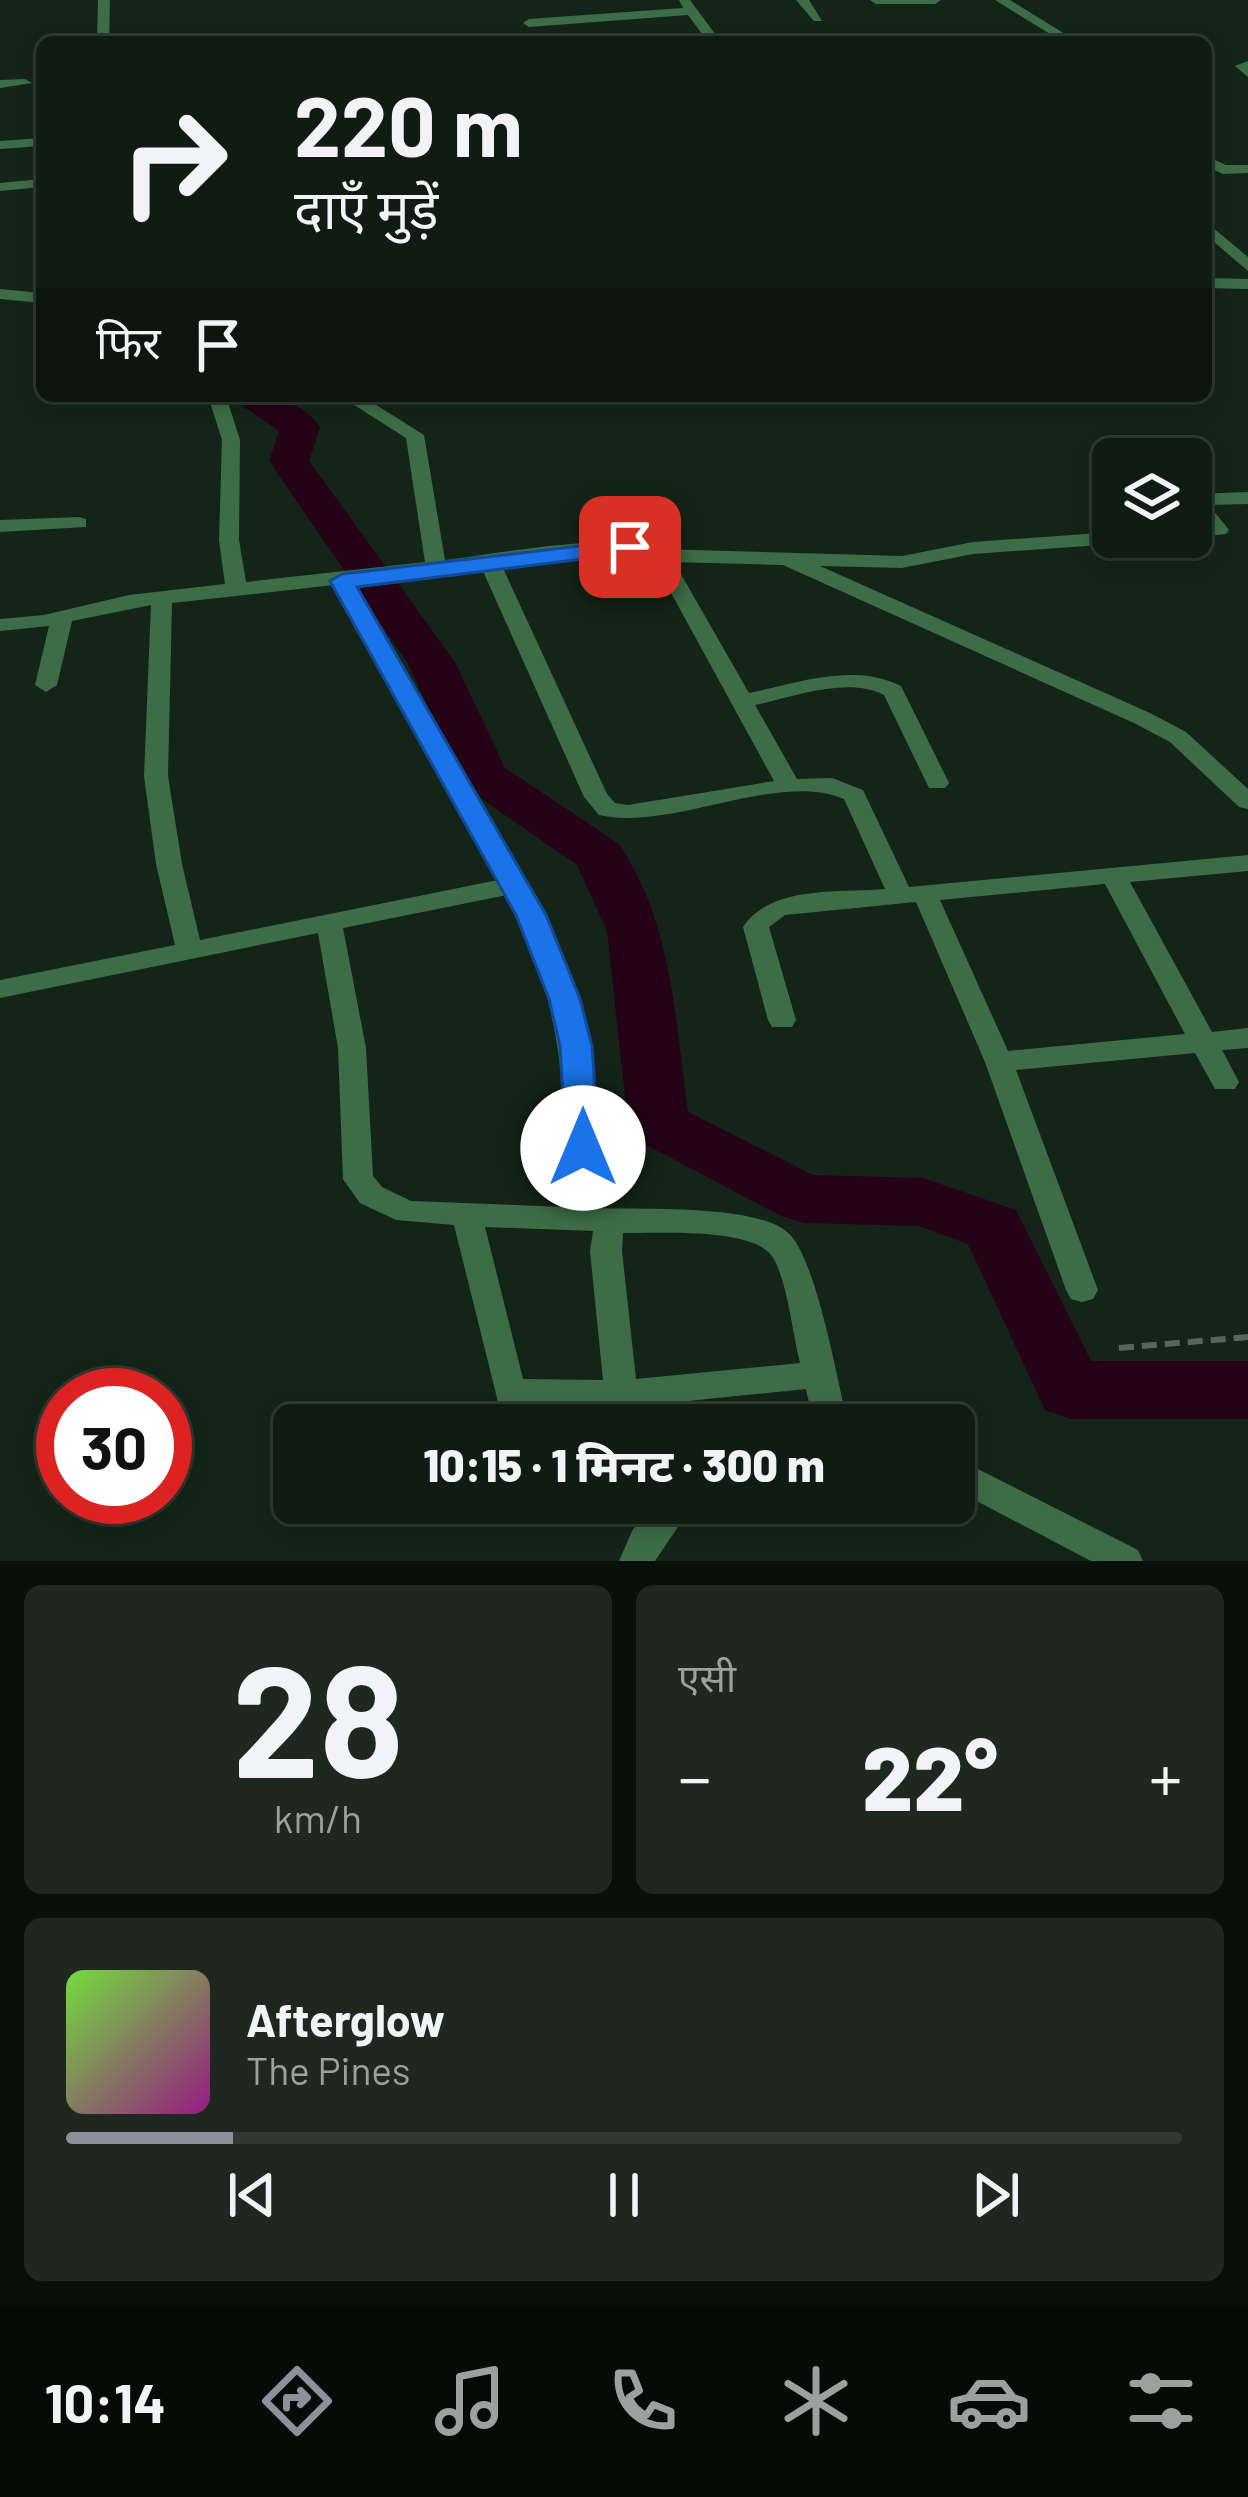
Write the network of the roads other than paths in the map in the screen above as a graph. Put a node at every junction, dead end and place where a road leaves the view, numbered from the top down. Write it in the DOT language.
graph roads {
  1 [pos="104,0"];
  2 [pos="802,0"];
  3 [pos="876,0"];
  4 [pos="935,0"];
  5 [pos="1001,0"];
  6 [pos="688,6"];
  7 [pos="818,18"];
  8 [pos="529,23"];
  9 [pos="103,36"];
  10 [pos="710,36"];
  11 [pos="1062,36"];
  12 [pos="25,83"];
  13 [pos="0,84"];
  14 [pos="36,142"];
  15 [pos="0,145"];
  16 [pos="1212,164"];
  17 [pos="1246,172"];
  18 [pos="36,184"];
  19 [pos="0,187"];
  20 [pos="1212,232"];
  21 [pos="1248,266"];
  22 [pos="1212,284"];
  23 [pos="1248,284"];
  24 [pos="0,294"];
  25 [pos="36,297"];
  26 [pos="219,402"];
  27 [pos="359,402"];
  28 [pos="1248,498"];
  29 [pos="1212,499"];
  30 [pos="80,524"];
  31 [pos="0,526"];
  32 [pos="1092,540"];
  33 [pos="657,555"];
  34 [pos="783,557"];
  35 [pos="490,563"];
  36 [pos="436,569"];
  37 [pos="347,581"];
  38 [pos="236,592"];
  39 [pos="163,598"];
  40 [pos="62,616"];
  41 [pos="0,625"];
  42 [pos="46,685"];
  43 [pos="742,701"];
  44 [pos="937,784"];
  45 [pos="789,786"];
  46 [pos="1248,802"];
  47 [pos="1248,863"];
  48 [pos="1113,875"];
  49 [pos="514,885"];
  50 [pos="912,893"];
  51 [pos="329,922"];
  52 [pos="189,950"];
  53 [pos="0,989"];
  54 [pos="782,1020"];
  55 [pos="1248,1038"];
  56 [pos="1203,1042"];
  57 [pos="999,1062"];
  58 [pos="1225,1082"];
  59 [pos="468,1218"];
  60 [pos="594,1222"];
  61 [pos="1082,1290"];
  62 [pos="819,1374"];
  63 [pos="584,1404"];
  64 [pos="620,1404"];
  65 [pos="654,1404"];
  66 [pos="826,1404"];
  67 [pos="975,1483"];
  68 [pos="661,1524"];
  69 [pos="641,1550"];
  70 [pos="1125,1561"];
  1 -- 9 [label="street"];
  2 -- 7 [label="street"];
  3 -- 4 [label="street"];
  5 -- 11 [label="street"];
  6 -- 8 [label="street"];
  6 -- 10 [label="street"];
  12 -- 13 [label="street"];
  14 -- 15 [label="street"];
  16 -- 17 [label="street"];
  18 -- 19 [label="street"];
  20 -- 21 [label="street"];
  22 -- 23 [label="street"];
  24 -- 25 [label="street"];
  26 -- 38 [label="street"];
  27 -- 36 [label="street"];
  28 -- 29 [label="street"];
  30 -- 31 [label="street"];
  32 -- 34 [label="street"];
  33 -- 34 [label="street"];
  33 -- 35 [label="street"];
  33 -- 43 [label="street"];
  34 -- 46 [label="street"];
  35 -- 36 [label="street"];
  35 -- 45 [label="street"];
  36 -- 37 [label="street"];
  37 -- 38 [label="street"];
  37 -- 49 [label="street"];
  38 -- 39 [label="street"];
  39 -- 40 [label="street"];
  39 -- 52 [label="street"];
  40 -- 41 [label="street"];
  40 -- 42 [label="street"];
  43 -- 44 [label="street"];
  43 -- 45 [label="street"];
  45 -- 50 [label="street"];
  47 -- 48 [label="street"];
  48 -- 50 [label="street"];
  48 -- 56 [label="street"];
  49 -- 51 [label="street"];
  49 -- 60 [label="street"];
  50 -- 54 [label="street"];
  50 -- 57 [label="street"];
  51 -- 52 [label="street"];
  51 -- 59 [label="street"];
  52 -- 53 [label="street"];
  55 -- 56 [label="street"];
  56 -- 57 [label="street"];
  56 -- 58 [label="street"];
  57 -- 61 [label="street"];
  59 -- 60 [label="street"];
  59 -- 63 [label="street"];
  60 -- 62 [label="street"];
  60 -- 64 [label="street"];
  62 -- 65 [label="street"];
  62 -- 66 [label="street"];
  67 -- 70 [label="street"];
  68 -- 69 [label="street"];
}
